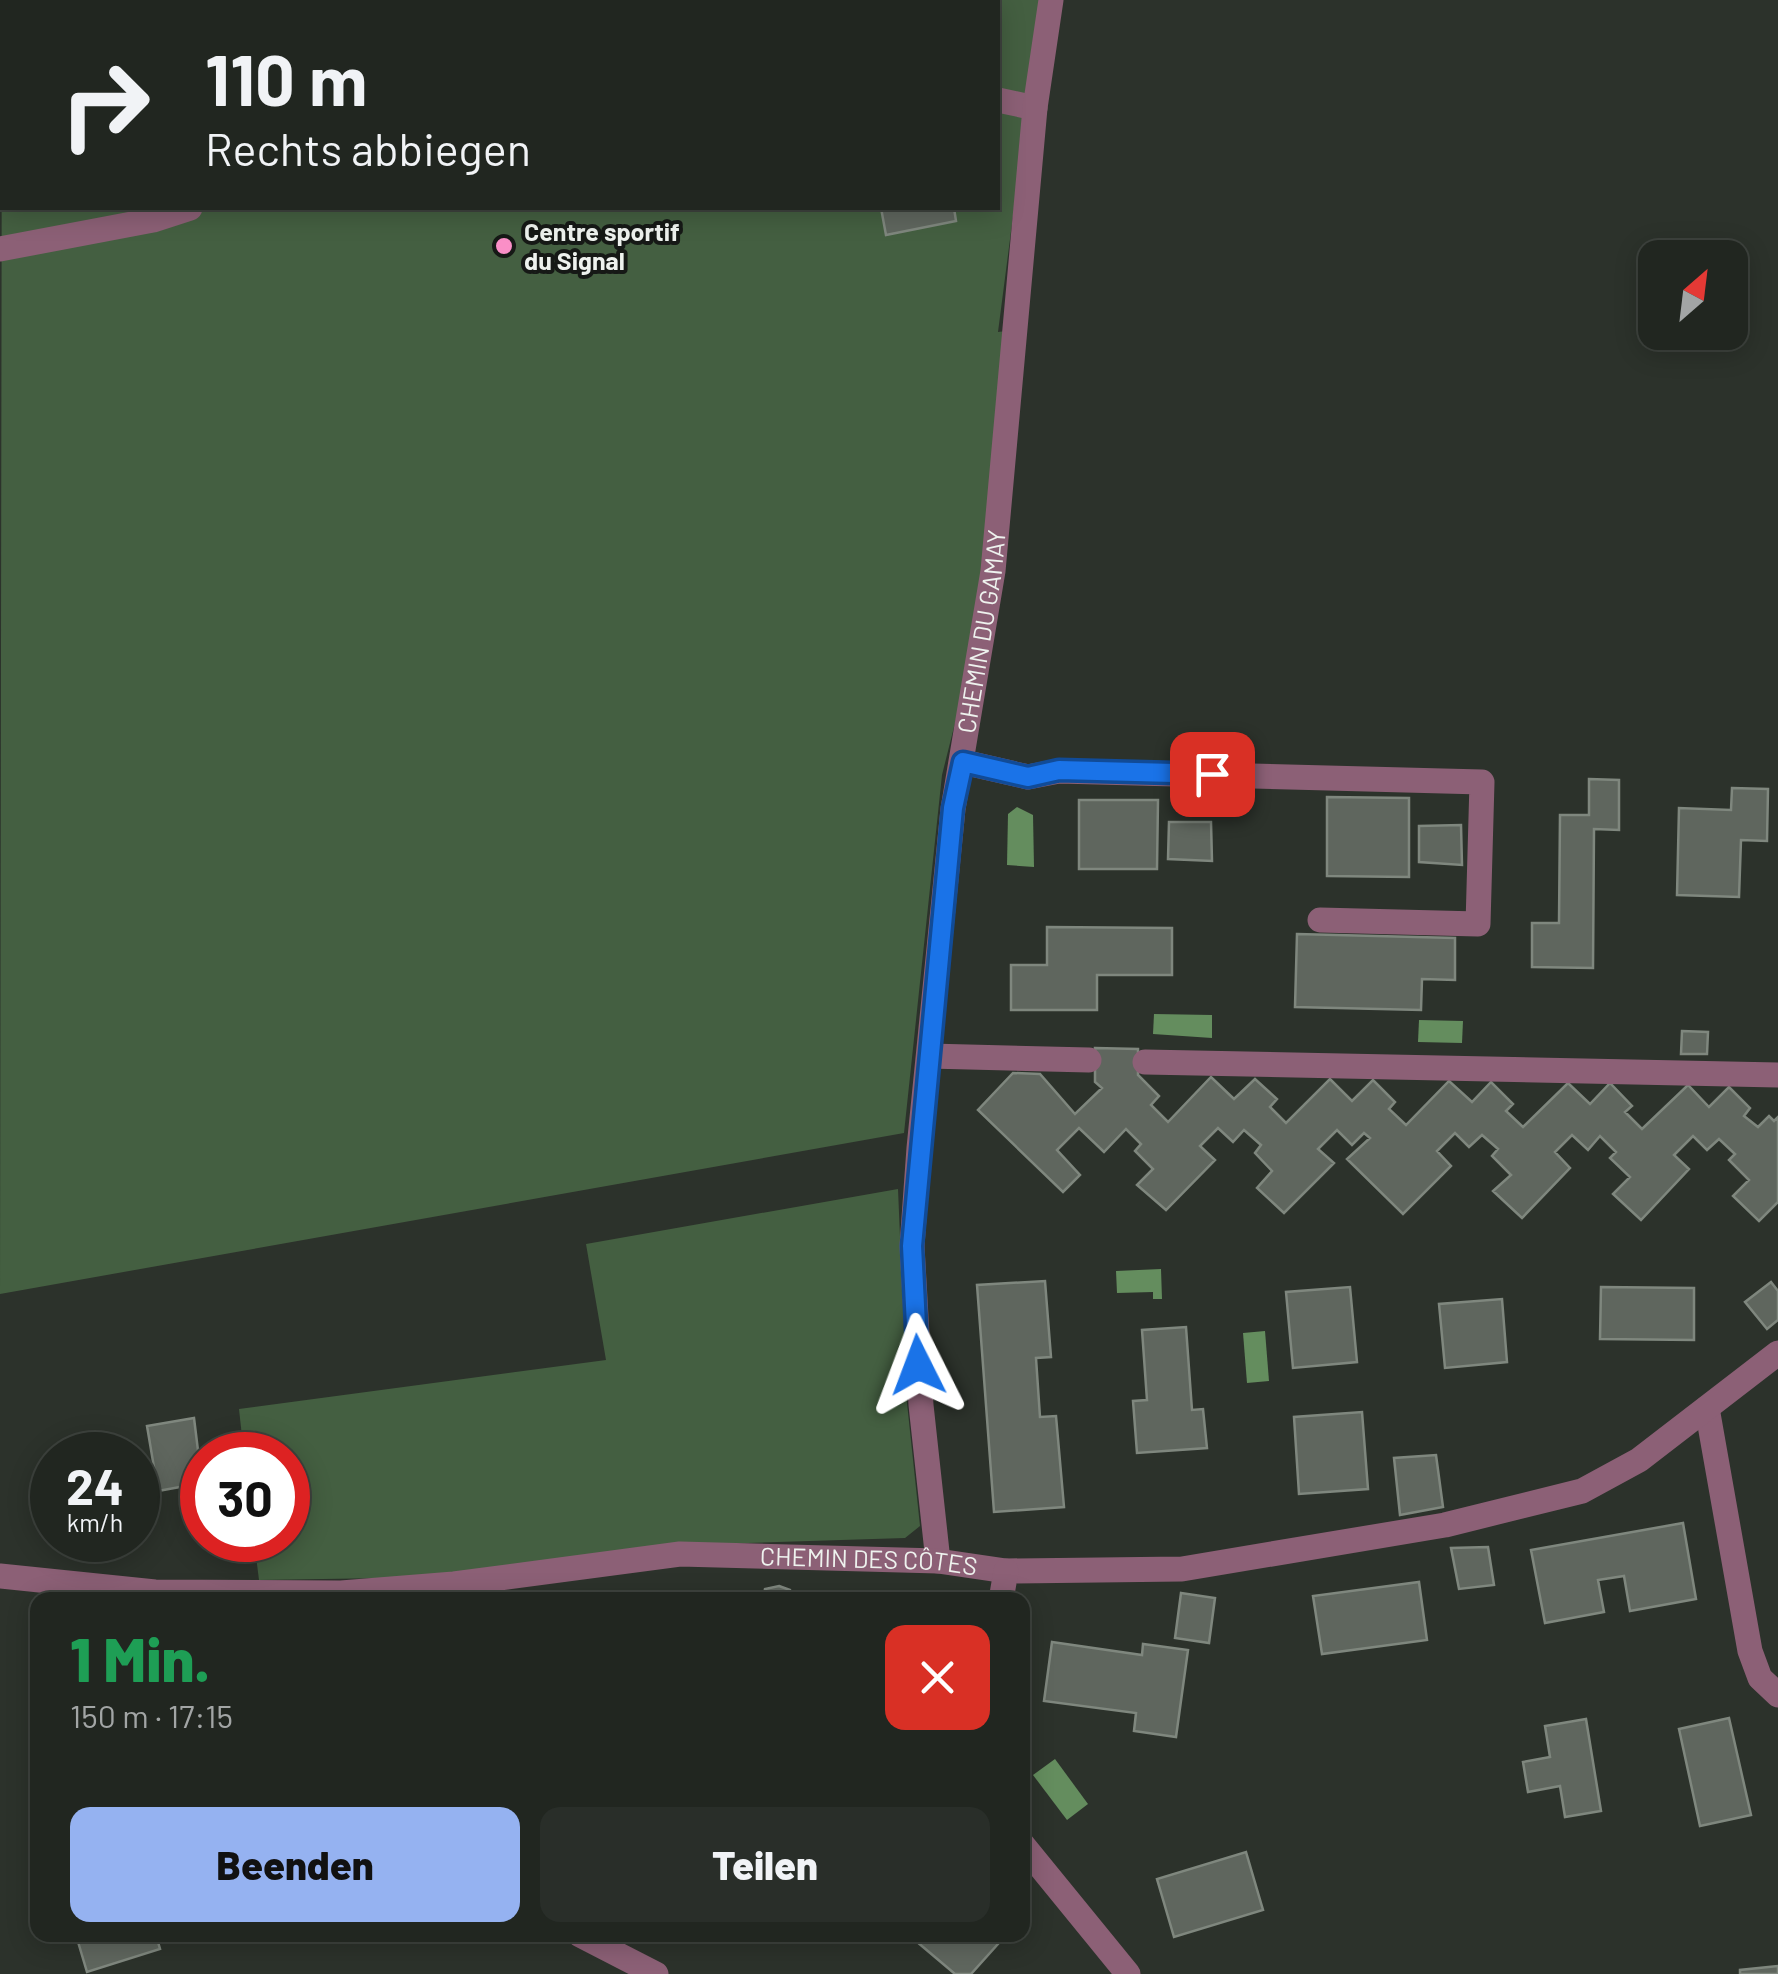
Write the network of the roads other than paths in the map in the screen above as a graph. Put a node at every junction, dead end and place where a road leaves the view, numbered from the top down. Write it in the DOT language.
graph roads {
  1 [pos="1052,0"];
  2 [pos="1000,100"];
  3 [pos="1036,108"];
  4 [pos="178,210"];
  5 [pos="0,249"];
  6 [pos="963,762"];
  7 [pos="1320,920"];
  8 [pos="929,1056"];
  9 [pos="1089,1060"];
  10 [pos="1145,1062"];
  11 [pos="1778,1075"];
  12 [pos="1778,1353"];
  13 [pos="1707,1408"];
  14 [pos="938,1560"];
  15 [pos="1006,1571"];
  16 [pos="0,1576"];
  17 [pos="155,1592"];
  18 [pos="354,1592"];
  19 [pos="1002,1592"];
  20 [pos="1778,1695"];
  21 [pos="1030,1854"];
  22 [pos="594,1942"];
  23 [pos="656,1974"];
  24 [pos="1128,1974"];
  1 -- 3 [label="street, CHEMIN DU GAMAY"];
  2 -- 3 [label="street"];
  3 -- 6 [label="street, CHEMIN DU GAMAY"];
  4 -- 5 [label="street"];
  6 -- 7 [label="street"];
  6 -- 8 [label="street, CHEMIN DU GAMAY"];
  8 -- 9 [label="street"];
  8 -- 14 [label="street, CHEMIN DU GAMAY"];
  10 -- 11 [label="street"];
  12 -- 13 [label="street, CHEMIN DES CÔTES"];
  13 -- 15 [label="street, CHEMIN DES CÔTES"];
  13 -- 20 [label="street"];
  14 -- 15 [label="street, CHEMIN DES CÔTES"];
  14 -- 18 [label="street, CHEMIN DES CÔTES"];
  15 -- 19 [label="street"];
  16 -- 17 [label="street, CHEMIN DES CÔTES"];
  21 -- 24 [label="street"];
  22 -- 23 [label="street"];
}
